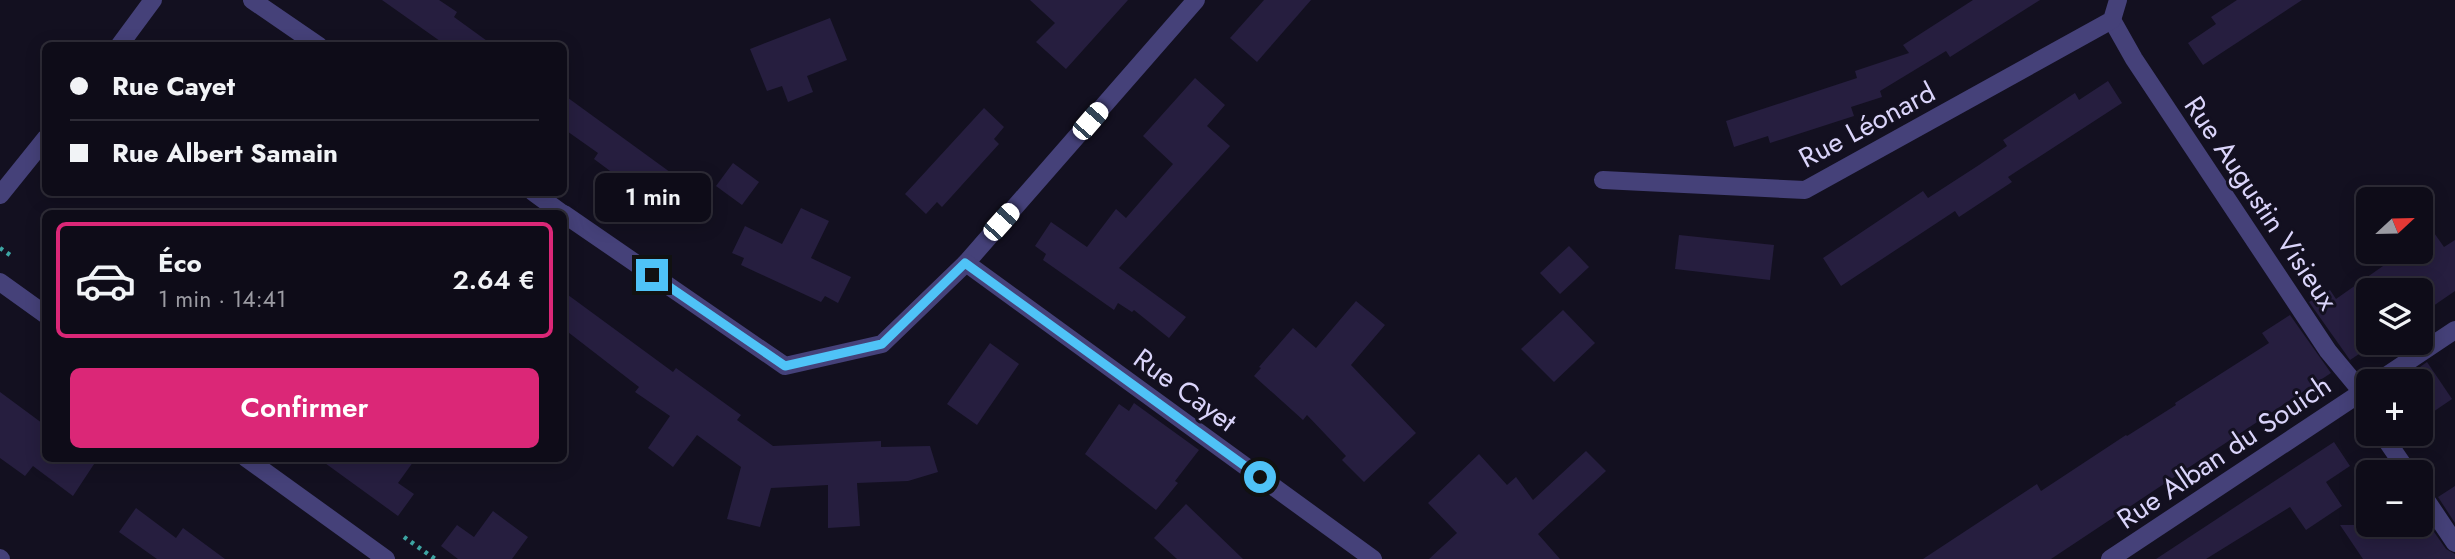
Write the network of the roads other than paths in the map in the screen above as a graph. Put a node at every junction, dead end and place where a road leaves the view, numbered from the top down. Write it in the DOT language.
graph roads {
  1 [pos="153,0"];
  2 [pos="253,0"];
  3 [pos="1196,0"];
  4 [pos="2118,0"];
  5 [pos="2112,20"];
  6 [pos="122,42"];
  7 [pos="313,42"];
  8 [pos="42,143"];
  9 [pos="1603,180"];
  10 [pos="0,195"];
  11 [pos="538,196"];
  12 [pos="558,210"];
  13 [pos="567,217"];
  14 [pos="965,263"];
  15 [pos="0,282"];
  16 [pos="42,312"];
  17 [pos="2455,330"];
  18 [pos="2396,369"];
  19 [pos="2356,376"];
  20 [pos="2356,396"];
  21 [pos="252,462"];
  22 [pos="2433,510"];
  23 [pos="2455,543"];
  24 [pos="386,559"];
  25 [pos="1373,559"];
  26 [pos="2110,559"];
  1 -- 6 [label="street"];
  2 -- 7 [label="street"];
  3 -- 14 [label="street"];
  4 -- 5 [label="street"];
  5 -- 9 [label="street, Rue Léonard"];
  5 -- 19 [label="street, Rue Augustin Visieux"];
  8 -- 10 [label="street"];
  11 -- 12 [label="street"];
  13 -- 14 [label="street"];
  14 -- 25 [label="street, Rue Cayet"];
  15 -- 16 [label="street"];
  17 -- 18 [label="street, Rue Alban du Souich"];
  20 -- 26 [label="street, Rue Alban du Souich"];
  21 -- 24 [label="street"];
  22 -- 23 [label="street"];
}
